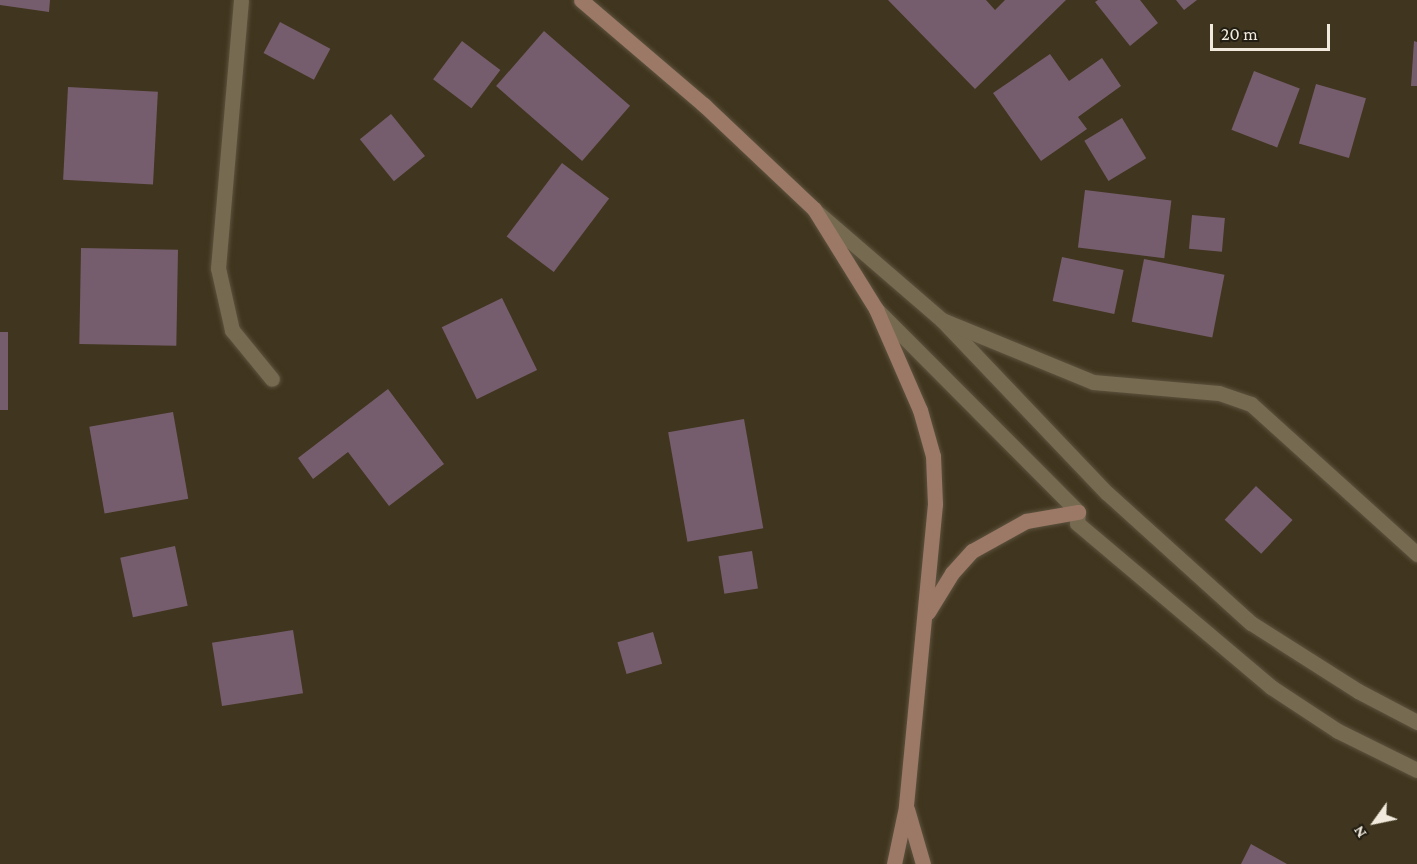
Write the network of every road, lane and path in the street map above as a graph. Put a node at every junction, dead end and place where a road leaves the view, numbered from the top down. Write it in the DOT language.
graph roads {
  1 [pos="241,0"];
  2 [pos="581,0"];
  3 [pos="814,209"];
  4 [pos="876,309"];
  5 [pos="942,320"];
  6 [pos="272,379"];
  7 [pos="1078,512"];
  8 [pos="1417,554"];
  9 [pos="927,615"];
  10 [pos="1417,722"];
  11 [pos="1417,770"];
  12 [pos="906,807"];
  13 [pos="894,864"];
  14 [pos="923,864"];
  1 -- 6 [label="street"];
  2 -- 3 [label="main road"];
  3 -- 4 [label="main road"];
  3 -- 5 [label="street"];
  4 -- 7 [label="street"];
  4 -- 9 [label="main road"];
  5 -- 8 [label="street"];
  5 -- 10 [label="street"];
  7 -- 9 [label="main road"];
  7 -- 11 [label="street"];
  9 -- 12 [label="main road"];
  12 -- 13 [label="main road"];
  12 -- 14 [label="main road"];
}
